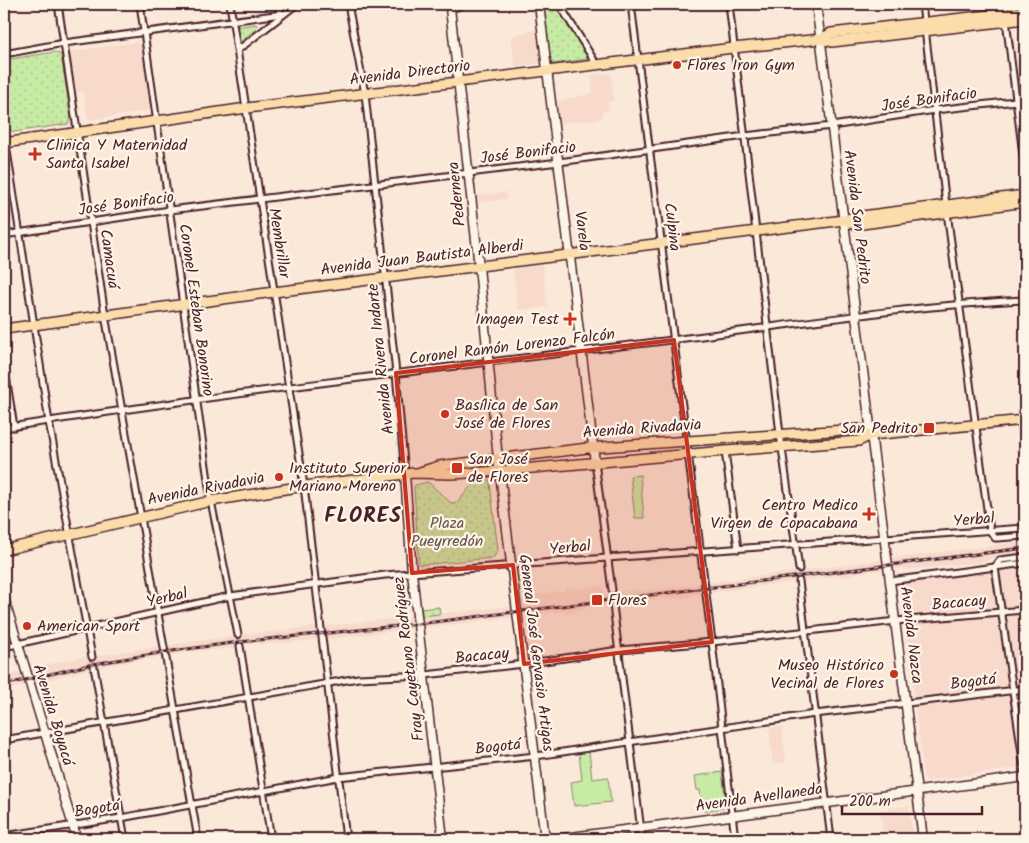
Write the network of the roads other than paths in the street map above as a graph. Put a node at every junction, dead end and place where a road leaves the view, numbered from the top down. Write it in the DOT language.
graph roads {
  1 [pos="58,4"];
  2 [pos="140,4"];
  3 [pos="230,4"];
  4 [pos="276,4"];
  5 [pos="297,4"];
  6 [pos="348,4"];
  7 [pos="463,4"];
  8 [pos="539,4"];
  9 [pos="559,4"];
  10 [pos="632,4"];
  11 [pos="729,4"];
  12 [pos="816,4"];
  13 [pos="922,4"];
  14 [pos="1004,4"];
  15 [pos="449,6"];
  16 [pos="1025,11"];
  17 [pos="282,14"];
  18 [pos="1005,17"];
  19 [pos="1025,19"];
  20 [pos="233,21"];
  21 [pos="925,27"];
  22 [pos="144,32"];
  23 [pos="821,39"];
  24 [pos="64,44"];
  25 [pos="733,48"];
  26 [pos="238,50"];
  27 [pos="4,54"];
  28 [pos="639,60"];
  29 [pos="597,65"];
  30 [pos="547,71"];
  31 [pos="459,82"];
  32 [pos="365,94"];
  33 [pos="1025,100"];
  34 [pos="1016,101"];
  35 [pos="247,108"];
  36 [pos="935,110"];
  37 [pos="157,121"];
  38 [pos="832,126"];
  39 [pos="4,132"];
  40 [pos="78,132"];
  41 [pos="744,136"];
  42 [pos="5,143"];
  43 [pos="650,149"];
  44 [pos="559,162"];
  45 [pos="1025,171"];
  46 [pos="468,172"];
  47 [pos="376,185"];
  48 [pos="1025,195"];
  49 [pos="259,199"];
  50 [pos="1025,202"];
  51 [pos="947,209"];
  52 [pos="170,210"];
  53 [pos="844,220"];
  54 [pos="92,222"];
  55 [pos="756,231"];
  56 [pos="18,233"];
  57 [pos="4,235"];
  58 [pos="662,243"];
  59 [pos="571,255"];
  60 [pos="479,267"];
  61 [pos="385,278"];
  62 [pos="274,292"];
  63 [pos="1025,300"];
  64 [pos="960,303"];
  65 [pos="184,304"];
  66 [pos="105,315"];
  67 [pos="855,315"];
  68 [pos="33,325"];
  69 [pos="768,327"];
  70 [pos="4,329"];
  71 [pos="674,340"];
  72 [pos="582,351"];
  73 [pos="489,363"];
  74 [pos="4,364"];
  75 [pos="396,373"];
  76 [pos="288,387"];
  77 [pos="196,399"];
  78 [pos="123,411"];
  79 [pos="1025,420"];
  80 [pos="49,422"];
  81 [pos="976,425"];
  82 [pos="14,427"];
  83 [pos="4,428"];
  84 [pos="780,434"];
  85 [pos="871,434"];
  86 [pos="687,441"];
  87 [pos="782,447"];
  88 [pos="594,448"];
  89 [pos="724,451"];
  90 [pos="688,454"];
  91 [pos="498,459"];
  92 [pos="595,462"];
  93 [pos="500,471"];
  94 [pos="417,473"];
  95 [pos="405,474"];
  96 [pos="304,486"];
  97 [pos="211,501"];
  98 [pos="141,518"];
  99 [pos="1025,528"];
  100 [pos="990,532"];
  101 [pos="70,534"];
  102 [pos="1025,536"];
  103 [pos="885,539"];
  104 [pos="796,546"];
  105 [pos="738,549"];
  106 [pos="4,550"];
  107 [pos="700,552"];
  108 [pos="1025,557"];
  109 [pos="607,558"];
  110 [pos="1025,564"];
  111 [pos="512,565"];
  112 [pos="995,567"];
  113 [pos="799,570"];
  114 [pos="412,573"];
  115 [pos="799,581"];
  116 [pos="890,581"];
  117 [pos="315,584"];
  118 [pos="612,590"];
  119 [pos="230,596"];
  120 [pos="4,598"];
  121 [pos="613,605"];
  122 [pos="1025,610"];
  123 [pos="1001,612"];
  124 [pos="158,613"];
  125 [pos="896,622"];
  126 [pos="87,628"];
  127 [pos="805,632"];
  128 [pos="238,635"];
  129 [pos="712,642"];
  130 [pos="18,644"];
  131 [pos="240,646"];
  132 [pos="4,647"];
  133 [pos="619,650"];
  134 [pos="92,657"];
  135 [pos="524,664"];
  136 [pos="94,667"];
  137 [pos="425,675"];
  138 [pos="328,684"];
  139 [pos="1025,689"];
  140 [pos="1013,690"];
  141 [pos="248,697"];
  142 [pos="906,703"];
  143 [pos="175,709"];
  144 [pos="815,714"];
  145 [pos="104,721"];
  146 [pos="722,728"];
  147 [pos="45,732"];
  148 [pos="4,740"];
  149 [pos="630,743"];
  150 [pos="536,756"];
  151 [pos="435,766"];
  152 [pos="1025,776"];
  153 [pos="338,777"];
  154 [pos="263,791"];
  155 [pos="917,791"];
  156 [pos="826,803"];
  157 [pos="192,805"];
  158 [pos="732,816"];
  159 [pos="121,818"];
  160 [pos="72,826"];
  161 [pos="641,828"];
  162 [pos="4,836"];
  163 [pos="76,839"];
  164 [pos="125,839"];
  165 [pos="198,839"];
  166 [pos="271,839"];
  167 [pos="346,839"];
  168 [pos="443,839"];
  169 [pos="545,839"];
  170 [pos="556,839"];
  171 [pos="642,839"];
  172 [pos="735,839"];
  173 [pos="831,839"];
  174 [pos="923,839"];
  1 -- 24 [label="street, Camacuá"];
  2 -- 22 [label="street, Coronel Esteban Bonorino"];
  3 -- 20 [label="street, Membrillar"];
  4 -- 17 [label="street"];
  5 -- 17 [label="street"];
  6 -- 32 [label="street, Avenida Rivera Indarte"];
  7 -- 15 [label="main road"];
  8 -- 30 [label="main road, Varela"];
  9 -- 29 [label="street"];
  10 -- 28 [label="street, Culpina"];
  11 -- 25 [label="street"];
  12 -- 23 [label="main road, Avenida San Pedrito"];
  13 -- 21 [label="street"];
  14 -- 18 [label="street"];
  15 -- 31 [label="main road, Pedernera"];
  16 -- 18 [label="main road, Avenida Directorio"];
  17 -- 20 [label="street"];
  17 -- 26 [label="street"];
  18 -- 19 [label="main road, Avenida Directorio"];
  18 -- 21 [label="main road, Avenida Directorio"];
  18 -- 34 [label="street"];
  20 -- 22 [label="street"];
  20 -- 26 [label="street, Membrillar"];
  21 -- 23 [label="main road, Avenida Directorio"];
  21 -- 36 [label="street"];
  22 -- 24 [label="street"];
  22 -- 37 [label="street, Coronel Esteban Bonorino"];
  23 -- 25 [label="main road, Avenida Directorio"];
  23 -- 38 [label="main road, Avenida San Pedrito"];
  24 -- 27 [label="street"];
  24 -- 40 [label="street, Camacuá"];
  25 -- 28 [label="main road, Avenida Directorio"];
  25 -- 41 [label="street"];
  26 -- 35 [label="street, Membrillar"];
  28 -- 29 [label="main road, Avenida Directorio"];
  28 -- 43 [label="street, Culpina"];
  29 -- 30 [label="main road, Avenida Directorio"];
  30 -- 31 [label="main road, Avenida Directorio"];
  30 -- 44 [label="main road, Varela"];
  31 -- 32 [label="main road, Avenida Directorio"];
  31 -- 46 [label="main road, Pedernera"];
  32 -- 35 [label="main road, Avenida Directorio"];
  32 -- 47 [label="street, Avenida Rivera Indarte"];
  33 -- 34 [label="street, José Bonifacio"];
  34 -- 36 [label="street, José Bonifacio"];
  34 -- 45 [label="street"];
  35 -- 37 [label="main road, Avenida Directorio"];
  35 -- 49 [label="street, Membrillar"];
  36 -- 38 [label="street, José Bonifacio"];
  36 -- 51 [label="street"];
  37 -- 40 [label="main road, Avenida Directorio"];
  37 -- 52 [label="street, Coronel Esteban Bonorino"];
  38 -- 41 [label="street, José Bonifacio"];
  38 -- 53 [label="main road, Avenida San Pedrito"];
  39 -- 42 [label="street"];
  40 -- 42 [label="main road, Avenida Directorio"];
  40 -- 54 [label="street, Camacuá"];
  41 -- 43 [label="street, José Bonifacio"];
  41 -- 55 [label="street"];
  42 -- 56 [label="street"];
  43 -- 44 [label="street, José Bonifacio"];
  43 -- 58 [label="street, Culpina"];
  44 -- 46 [label="street, José Bonifacio"];
  44 -- 59 [label="main road, Varela"];
  46 -- 47 [label="street, José Bonifacio"];
  46 -- 60 [label="main road, Pedernera"];
  47 -- 49 [label="street, José Bonifacio"];
  47 -- 61 [label="street, Avenida Rivera Indarte"];
  48 -- 51 [label="main road, Avenida Juan Bautista Alberdi"];
  49 -- 52 [label="street, José Bonifacio"];
  49 -- 62 [label="street, Membrillar"];
  50 -- 51 [label="main road, Avenida Juan Bautista Alberdi"];
  51 -- 53 [label="main road, Avenida Juan Bautista Alberdi"];
  51 -- 64 [label="street"];
  52 -- 54 [label="street, José Bonifacio"];
  52 -- 65 [label="street, Coronel Esteban Bonorino"];
  53 -- 55 [label="main road, Avenida Juan Bautista Alberdi"];
  53 -- 67 [label="main road, Avenida San Pedrito"];
  54 -- 56 [label="street, José Bonifacio"];
  54 -- 66 [label="street, Camacuá"];
  55 -- 58 [label="main road, Avenida Juan Bautista Alberdi"];
  55 -- 69 [label="street"];
  56 -- 57 [label="street, José Bonifacio"];
  56 -- 68 [label="street"];
  58 -- 59 [label="main road, Avenida Juan Bautista Alberdi"];
  58 -- 71 [label="street, Culpina"];
  59 -- 60 [label="main road, Avenida Juan Bautista Alberdi"];
  59 -- 72 [label="main road, Varela"];
  60 -- 61 [label="main road, Avenida Juan Bautista Alberdi"];
  60 -- 73 [label="main road, Pedernera"];
  61 -- 62 [label="main road, Avenida Juan Bautista Alberdi"];
  61 -- 75 [label="street, Avenida Rivera Indarte"];
  62 -- 65 [label="main road, Avenida Juan Bautista Alberdi"];
  62 -- 76 [label="street, Membrillar"];
  63 -- 64 [label="street, Coronel Ramón Lorenzo Falcón"];
  64 -- 67 [label="street, Coronel Ramón Lorenzo Falcón"];
  64 -- 81 [label="street"];
  65 -- 66 [label="main road, Avenida Juan Bautista Alberdi"];
  65 -- 77 [label="street, Coronel Esteban Bonorino"];
  66 -- 68 [label="main road, Avenida Juan Bautista Alberdi"];
  66 -- 78 [label="street, Camacuá"];
  67 -- 69 [label="street, Coronel Ramón Lorenzo Falcón"];
  67 -- 85 [label="main road, Avenida San Pedrito"];
  68 -- 70 [label="main road, Avenida Juan Bautista Alberdi"];
  68 -- 80 [label="street"];
  69 -- 71 [label="street, Coronel Ramón Lorenzo Falcón"];
  69 -- 84 [label="street"];
  71 -- 72 [label="street, Coronel Ramón Lorenzo Falcón"];
  71 -- 86 [label="street, Culpina"];
  72 -- 73 [label="street, Coronel Ramón Lorenzo Falcón"];
  72 -- 88 [label="main road, Varela"];
  73 -- 75 [label="street, Coronel Ramón Lorenzo Falcón"];
  73 -- 91 [label="main road, Pedernera"];
  74 -- 82 [label="street"];
  75 -- 76 [label="street, Coronel Ramón Lorenzo Falcón"];
  75 -- 95 [label="street, Avenida Rivera Indarte"];
  76 -- 77 [label="street, Coronel Ramón Lorenzo Falcón"];
  76 -- 96 [label="street, Membrillar"];
  77 -- 78 [label="street, Coronel Ramón Lorenzo Falcón"];
  77 -- 97 [label="street, Coronel Esteban Bonorino"];
  78 -- 80 [label="street, Coronel Ramón Lorenzo Falcón"];
  78 -- 98 [label="street, Camacuá"];
  79 -- 81 [label="main road, Avenida Rivadavia"];
  80 -- 82 [label="street, Coronel Ramón Lorenzo Falcón"];
  80 -- 101 [label="street"];
  81 -- 85 [label="main road, Avenida Rivadavia"];
  81 -- 100 [label="street"];
  82 -- 83 [label="street, Coronel Ramón Lorenzo Falcón"];
  84 -- 85 [label="main road, Avenida Rivadavia"];
  84 -- 86 [label="main road, Avenida Rivadavia"];
  84 -- 87 [label="street"];
  85 -- 87 [label="main road, Avenida Rivadavia"];
  85 -- 103 [label="main road, Avenida Nazca"];
  86 -- 88 [label="main road, Avenida Rivadavia"];
  86 -- 90 [label="street, Culpina"];
  87 -- 89 [label="main road, Avenida Rivadavia"];
  87 -- 104 [label="street"];
  88 -- 91 [label="main road, Avenida Rivadavia"];
  88 -- 92 [label="main road, Varela"];
  89 -- 90 [label="main road, Avenida Rivadavia"];
  89 -- 105 [label="street"];
  90 -- 92 [label="main road, Avenida Rivadavia"];
  90 -- 107 [label="street, Culpina"];
  91 -- 93 [label="main road, Pedernera"];
  91 -- 94 [label="main road, Avenida Rivadavia"];
  92 -- 93 [label="main road, Avenida Rivadavia"];
  92 -- 109 [label="street"];
  93 -- 94 [label="main road, Avenida Rivadavia"];
  93 -- 111 [label="main road, General José Gervasio Artigas"];
  94 -- 95 [label="main road, Avenida Rivadavia"];
  95 -- 96 [label="main road, Avenida Rivadavia"];
  95 -- 114 [label="main road, Fray Cayetano Rodríguez"];
  96 -- 97 [label="main road, Avenida Rivadavia"];
  96 -- 117 [label="street, Membrillar"];
  97 -- 98 [label="main road, Avenida Rivadavia"];
  97 -- 119 [label="street, Coronel Esteban Bonorino"];
  98 -- 101 [label="main road, Avenida Rivadavia"];
  98 -- 124 [label="street, Camacuá"];
  99 -- 100 [label="street, Yerbal"];
  100 -- 102 [label="street"];
  100 -- 103 [label="street, Yerbal"];
  101 -- 106 [label="main road, Avenida Rivadavia"];
  101 -- 126 [label="street"];
  103 -- 104 [label="street, Yerbal"];
  103 -- 116 [label="main road, Avenida Nazca"];
  104 -- 105 [label="street, Yerbal"];
  104 -- 113 [label="street"];
  105 -- 107 [label="street, Yerbal"];
  107 -- 109 [label="street, Yerbal"];
  107 -- 129 [label="street, Culpina"];
  108 -- 112 [label="street"];
  109 -- 111 [label="street, Yerbal"];
  109 -- 118 [label="street"];
  110 -- 112 [label="street"];
  111 -- 114 [label="street, Yerbal"];
  111 -- 135 [label="main road, General José Gervasio Artigas"];
  112 -- 116 [label="street"];
  112 -- 123 [label="street"];
  114 -- 117 [label="street, Yerbal"];
  114 -- 137 [label="main road, Fray Cayetano Rodríguez"];
  115 -- 127 [label="street"];
  116 -- 125 [label="main road, Avenida Nazca"];
  117 -- 119 [label="street, Yerbal"];
  117 -- 138 [label="street, Membrillar"];
  119 -- 124 [label="street, Yerbal"];
  119 -- 128 [label="street, Coronel Esteban Bonorino"];
  120 -- 130 [label="main road, Avenida Boyacá"];
  121 -- 133 [label="street"];
  122 -- 123 [label="street, Bacacay"];
  123 -- 125 [label="street, Bacacay"];
  123 -- 140 [label="street"];
  124 -- 126 [label="street, Yerbal"];
  124 -- 143 [label="street, Camacuá"];
  125 -- 127 [label="street, Bacacay"];
  125 -- 142 [label="main road, Avenida Nazca"];
  126 -- 130 [label="street, Yerbal"];
  126 -- 134 [label="street"];
  127 -- 129 [label="street, Bacacay"];
  127 -- 144 [label="street"];
  129 -- 133 [label="street, Bacacay"];
  129 -- 146 [label="street, Culpina"];
  130 -- 132 [label="street, Yerbal"];
  130 -- 147 [label="main road, Avenida Boyacá"];
  131 -- 141 [label="street"];
  133 -- 135 [label="street, Bacacay"];
  133 -- 149 [label="street"];
  135 -- 137 [label="street, Bacacay"];
  135 -- 150 [label="main road, General José Gervasio Artigas"];
  136 -- 145 [label="street"];
  137 -- 138 [label="street, Bacacay"];
  137 -- 151 [label="main road, Fray Cayetano Rodríguez"];
  138 -- 141 [label="street, Bacacay"];
  138 -- 153 [label="street, Membrillar"];
  139 -- 140 [label="street, Bogotá"];
  140 -- 142 [label="street, Bogotá"];
  140 -- 152 [label="street"];
  141 -- 143 [label="street, Bacacay"];
  141 -- 154 [label="street"];
  142 -- 144 [label="street, Bogotá"];
  142 -- 155 [label="main road, Avenida Nazca"];
  143 -- 145 [label="street, Bacacay"];
  143 -- 157 [label="street, Camacuá"];
  144 -- 146 [label="street, Bogotá"];
  144 -- 156 [label="street"];
  145 -- 147 [label="street, Bacacay"];
  145 -- 159 [label="street"];
  146 -- 149 [label="street, Bogotá"];
  146 -- 158 [label="street, Culpina"];
  147 -- 148 [label="street, Bacacay"];
  147 -- 160 [label="main road, Avenida Boyacá"];
  149 -- 150 [label="street, Bogotá"];
  149 -- 161 [label="street"];
  150 -- 151 [label="street, Bogotá"];
  150 -- 169 [label="main road, General José Gervasio Artigas"];
  151 -- 153 [label="street, Bogotá"];
  151 -- 168 [label="main road, Fray Cayetano Rodríguez"];
  152 -- 155 [label="main road, Avenida Avellaneda"];
  153 -- 154 [label="street, Bogotá"];
  153 -- 167 [label="street, Membrillar"];
  154 -- 157 [label="street, Bogotá"];
  154 -- 166 [label="street"];
  155 -- 156 [label="main road, Avenida Avellaneda"];
  155 -- 174 [label="main road, Avenida Nazca"];
  156 -- 158 [label="main road, Avenida Avellaneda"];
  156 -- 173 [label="street"];
  157 -- 159 [label="street, Bogotá"];
  157 -- 165 [label="street, Camacuá"];
  158 -- 161 [label="main road, Avenida Avellaneda"];
  158 -- 172 [label="street, Culpina"];
  159 -- 160 [label="street, Bogotá"];
  159 -- 164 [label="street"];
  160 -- 162 [label="street, Bogotá"];
  160 -- 163 [label="main road, Avenida Boyacá"];
  161 -- 170 [label="main road, Avenida Avellaneda"];
  161 -- 171 [label="street"];
}
